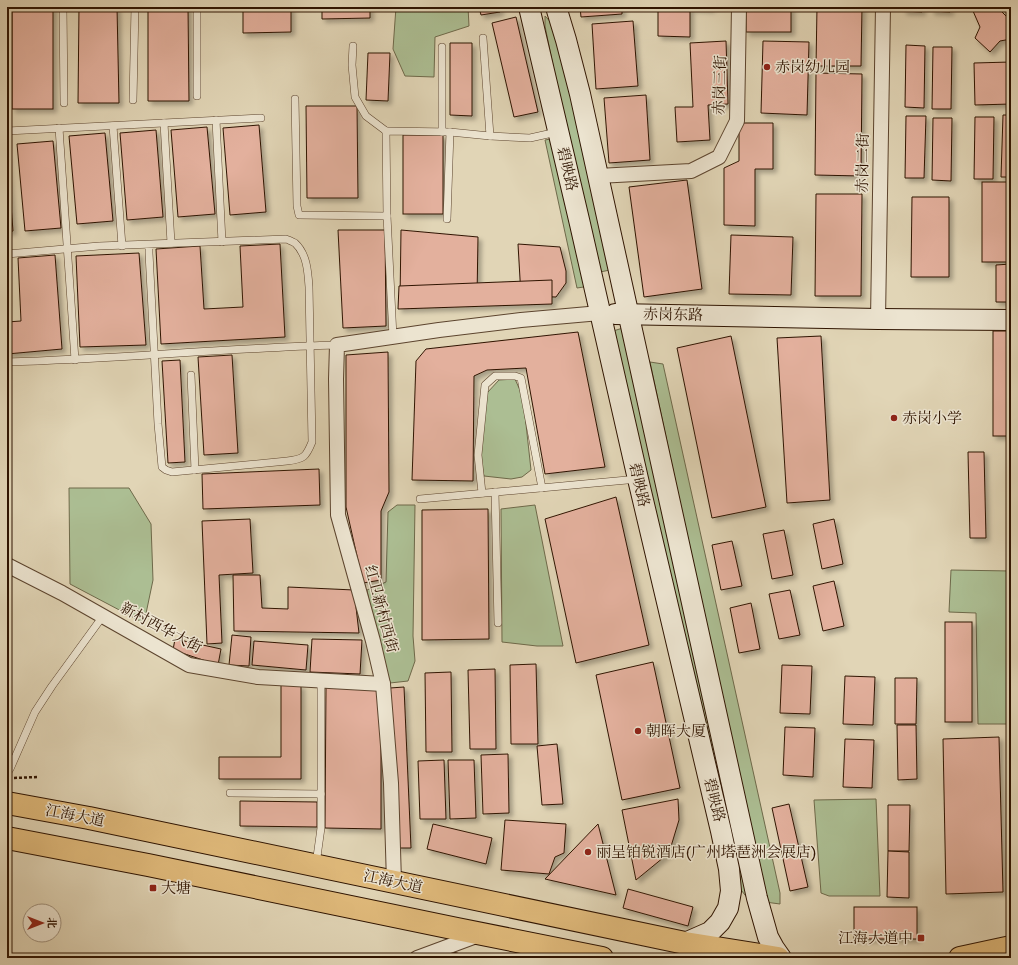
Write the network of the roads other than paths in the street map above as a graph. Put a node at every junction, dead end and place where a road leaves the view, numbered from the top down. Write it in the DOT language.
graph roads {
  1 [pos="62,7"];
  2 [pos="135,7"];
  3 [pos="197,7"];
  4 [pos="529,7"];
  5 [pos="556,7"];
  6 [pos="739,7"];
  7 [pos="883,7"];
  8 [pos="483,38"];
  9 [pos="353,46"];
  10 [pos="442,46"];
  11 [pos="197,96"];
  12 [pos="295,99"];
  13 [pos="133,100"];
  14 [pos="64,103"];
  15 [pos="261,118"];
  16 [pos="216,120"];
  17 [pos="164,123"];
  18 [pos="113,126"];
  19 [pos="60,128"];
  20 [pos="7,131"];
  21 [pos="386,131"];
  22 [pos="446,132"];
  23 [pos="558,132"];
  24 [pos="490,136"];
  25 [pos="598,176"];
  26 [pos="387,216"];
  27 [pos="447,219"];
  28 [pos="222,242"];
  29 [pos="171,244"];
  30 [pos="149,245"];
  31 [pos="122,246"];
  32 [pos="68,249"];
  33 [pos="7,254"];
  34 [pos="600,313"];
  35 [pos="628,314"];
  36 [pos="878,319"];
  37 [pos="1011,320"];
  38 [pos="393,337"];
  39 [pos="336,345"];
  40 [pos="310,346"];
  41 [pos="154,354"];
  42 [pos="75,360"];
  43 [pos="7,362"];
  44 [pos="191,374"];
  45 [pos="195,470"];
  46 [pos="638,479"];
  47 [pos="542,488"];
  48 [pos="495,492"];
  49 [pos="482,493"];
  50 [pos="420,499"];
  51 [pos="7,565"];
  52 [pos="103,616"];
  53 [pos="498,623"];
  54 [pos="321,680"];
  55 [pos="383,684"];
  56 [pos="10,769"];
  57 [pos="230,793"];
  58 [pos="320,794"];
  59 [pos="7,803"];
  60 [pos="7,838"];
  61 [pos="316,866"];
  62 [pos="394,882"];
  63 [pos="482,934"];
  64 [pos="685,943"];
  65 [pos="1011,946"];
  66 [pos="589,957"];
  67 [pos="417,958"];
  68 [pos="780,958"];
  69 [pos="960,958"];
  1 -- 14 [label="lane"];
  2 -- 13 [label="lane"];
  3 -- 11 [label="lane"];
  4 -- 23 [label="main road, 碧映路"];
  5 -- 25 [label="main road, 碧映路"];
  6 -- 25 [label="street, 赤岗三街"];
  7 -- 36 [label="street, 赤岗二街"];
  8 -- 24 [label="lane"];
  9 -- 21 [label="lane"];
  10 -- 22 [label="lane"];
  12 -- 26 [label="lane"];
  15 -- 16 [label="lane"];
  16 -- 17 [label="lane"];
  16 -- 28 [label="lane"];
  17 -- 18 [label="lane"];
  17 -- 29 [label="lane"];
  18 -- 19 [label="lane"];
  18 -- 31 [label="lane"];
  19 -- 20 [label="lane"];
  19 -- 32 [label="lane"];
  21 -- 22 [label="lane"];
  21 -- 26 [label="lane"];
  22 -- 24 [label="lane"];
  22 -- 27 [label="lane"];
  23 -- 24 [label="lane"];
  23 -- 34 [label="main road, 碧映路"];
  25 -- 35 [label="main road, 碧映路"];
  26 -- 38 [label="lane"];
  28 -- 29 [label="lane"];
  28 -- 40 [label="lane"];
  29 -- 30 [label="lane"];
  30 -- 31 [label="lane"];
  30 -- 41 [label="lane"];
  31 -- 32 [label="lane"];
  32 -- 33 [label="lane"];
  32 -- 42 [label="lane"];
  34 -- 35 [label="main road, 赤岗东路"];
  34 -- 38 [label="street, 赤岗东路"];
  34 -- 46 [label="main road, 碧映路"];
  35 -- 36 [label="main road, 赤岗东路"];
  35 -- 68 [label="main road, 碧映路"];
  36 -- 37 [label="main road, 赤岗东路"];
  38 -- 39 [label="street, 赤岗东路"];
  39 -- 40 [label="lane"];
  39 -- 55 [label="street, 红卫新村西街"];
  40 -- 41 [label="lane"];
  40 -- 45 [label="lane"];
  41 -- 42 [label="lane"];
  41 -- 45 [label="lane"];
  42 -- 43 [label="lane"];
  44 -- 45 [label="lane"];
  46 -- 47 [label="lane"];
  46 -- 64 [label="main road, 碧映路"];
  47 -- 48 [label="lane"];
  47 -- 49 [label="lane"];
  48 -- 49 [label="lane"];
  48 -- 53 [label="lane"];
  49 -- 50 [label="lane"];
  51 -- 52 [label="street, 新村西华大街"];
  52 -- 54 [label="street, 新村西华大街"];
  52 -- 56 [label="lane"];
  54 -- 55 [label="street, 新村西华大街"];
  54 -- 58 [label="lane"];
  55 -- 62 [label="street, 红卫新村西街"];
  57 -- 58 [label="lane"];
  58 -- 61 [label="lane"];
  59 -- 61 [label="highway, 江海大道"];
  60 -- 63 [label="highway"];
  61 -- 62 [label="highway, 江海大道"];
  62 -- 64 [label="highway, 江海大道"];
  63 -- 66 [label="highway"];
  63 -- 67 [label="street"];
  64 -- 68 [label="highway, 江海大道"];
  65 -- 69 [label="highway"];
}
